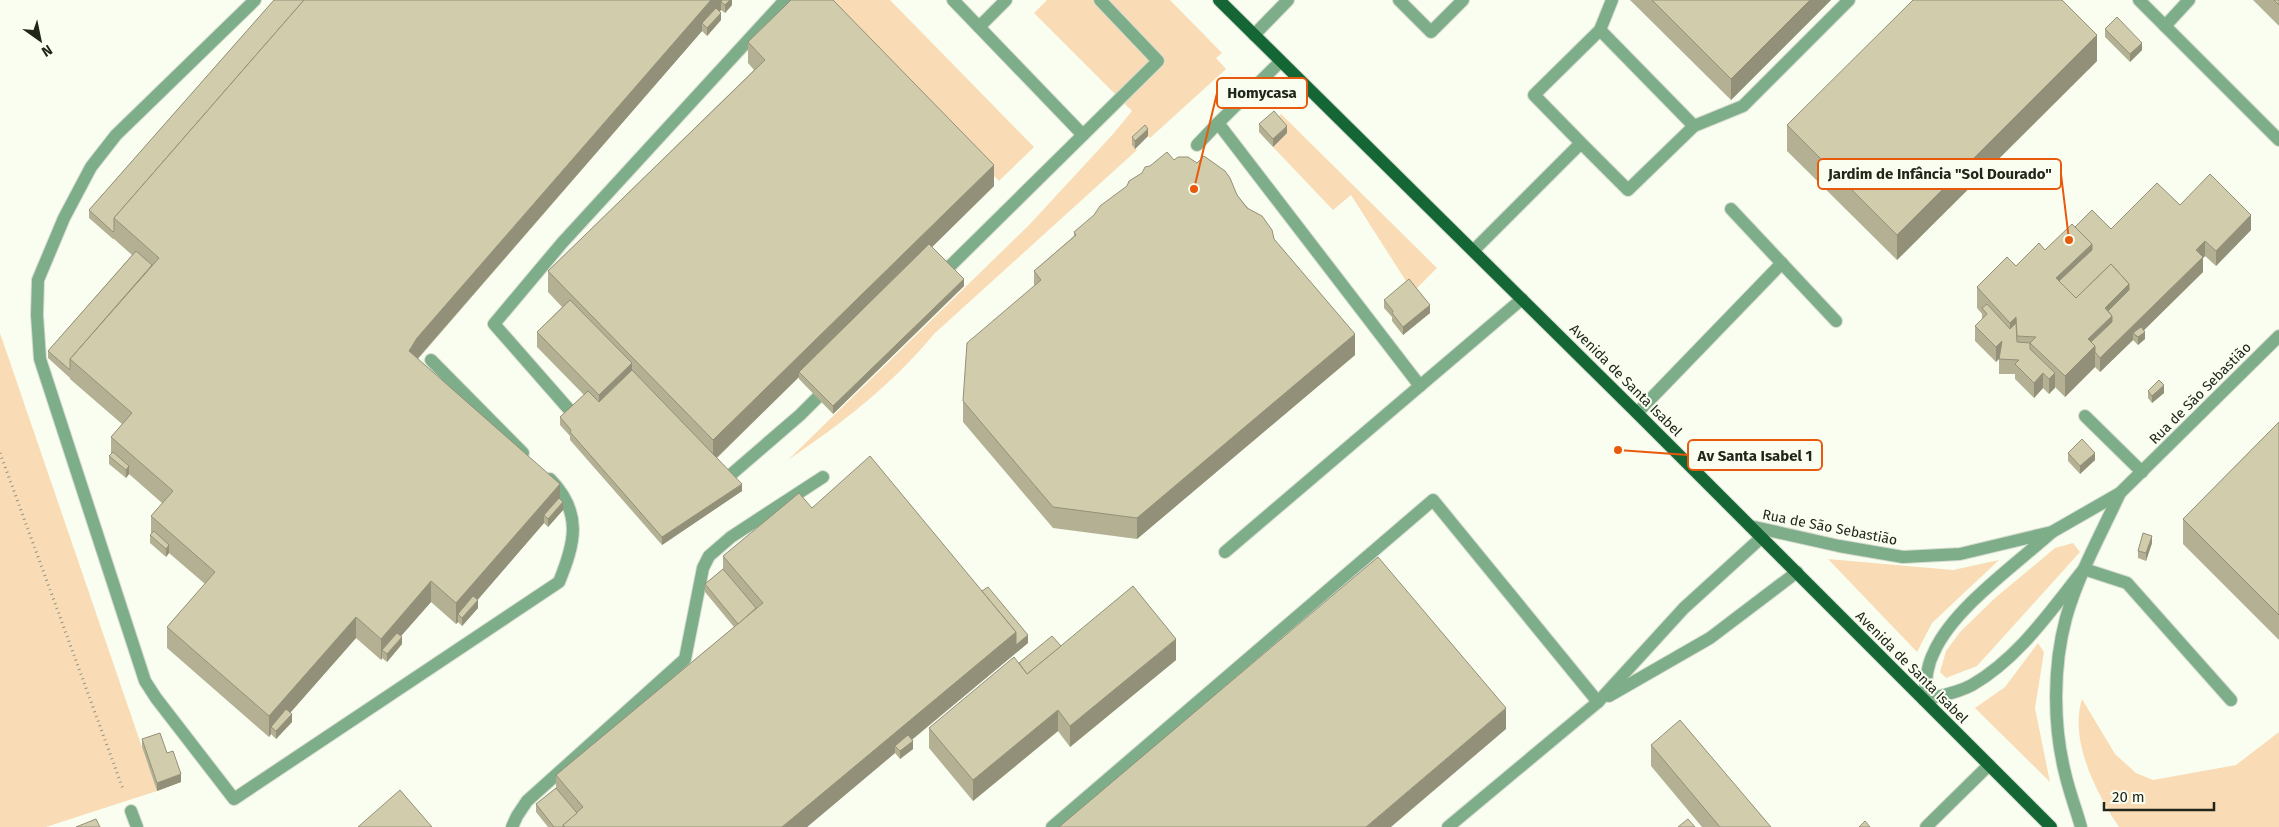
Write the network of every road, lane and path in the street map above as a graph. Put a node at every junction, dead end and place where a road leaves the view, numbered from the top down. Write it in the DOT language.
graph roads {
  1 [pos="255,0"];
  2 [pos="785,0"];
  3 [pos="953,0"];
  4 [pos="1006,0"];
  5 [pos="1100,0"];
  6 [pos="1219,0"];
  7 [pos="1288,0"];
  8 [pos="1399,0"];
  9 [pos="1463,0"];
  10 [pos="1612,0"];
  11 [pos="1849,0"];
  12 [pos="2139,0"];
  13 [pos="2189,0"];
  14 [pos="2165,26"];
  15 [pos="979,27"];
  16 [pos="1600,30"];
  17 [pos="1254,36"];
  18 [pos="1280,62"];
  19 [pos="1218,123"];
  20 [pos="1694,126"];
  21 [pos="1083,135"];
  22 [pos="2279,140"];
  23 [pos="1581,143"];
  24 [pos="1197,145"];
  25 [pos="1731,209"];
  26 [pos="1474,250"];
  27 [pos="1782,263"];
  28 [pos="930,286"];
  29 [pos="1522,299"];
  30 [pos="1836,321"];
  31 [pos="2279,336"];
  32 [pos="431,360"];
  33 [pos="840,376"];
  34 [pos="1420,386"];
  35 [pos="1637,412"];
  36 [pos="2085,416"];
  37 [pos="590,434"];
  38 [pos="0,453"];
  39 [pos="2142,472"];
  40 [pos="823,477"];
  41 [pos="713,490"];
  42 [pos="2120,493"];
  43 [pos="1750,526"];
  44 [pos="2052,532"];
  45 [pos="1762,537"];
  46 [pos="1226,552"];
  47 [pos="2084,569"];
  48 [pos="1796,572"];
  49 [pos="1924,700"];
  50 [pos="2231,700"];
  51 [pos="1598,702"];
  52 [pos="1989,765"];
  53 [pos="131,811"];
  54 [pos="137,827"];
  55 [pos="512,827"];
  56 [pos="1052,827"];
  57 [pos="1448,827"];
  58 [pos="1926,827"];
  59 [pos="2051,827"];
  60 [pos="2082,827"];
  1 -- 32 [label="street"];
  2 -- 37 [label="street"];
  3 -- 15 [label="street"];
  4 -- 15 [label="street"];
  5 -- 21 [label="street"];
  6 -- 17 [label="main road, Avenida de Santa Isabel"];
  7 -- 17 [label="street"];
  8 -- 9 [label="street"];
  10 -- 16 [label="street"];
  11 -- 20 [label="street"];
  12 -- 14 [label="street"];
  13 -- 14 [label="street"];
  14 -- 22 [label="street"];
  15 -- 21 [label="street"];
  16 -- 20 [label="street"];
  16 -- 23 [label="street"];
  17 -- 18 [label="main road, Avenida de Santa Isabel"];
  18 -- 19 [label="street"];
  18 -- 26 [label="main road, Avenida de Santa Isabel"];
  19 -- 24 [label="street"];
  19 -- 34 [label="street"];
  20 -- 23 [label="street"];
  21 -- 28 [label="street"];
  23 -- 26 [label="street"];
  25 -- 27 [label="street"];
  26 -- 29 [label="main road, Avenida de Santa Isabel"];
  27 -- 30 [label="street"];
  27 -- 35 [label="street"];
  29 -- 34 [label="street"];
  29 -- 35 [label="main road, Avenida de Santa Isabel"];
  31 -- 39 [label="street, Rua de São Sebastião"];
  33 -- 41 [label="street"];
  34 -- 46 [label="street"];
  35 -- 43 [label="main road, Avenida de Santa Isabel"];
  36 -- 39 [label="street"];
  38 -- 53 [label="path"];
  39 -- 42 [label="street, Rua de São Sebastião"];
  40 -- 55 [label="street"];
  42 -- 44 [label="street, Rua de São Sebastião"];
  42 -- 47 [label="street, Rua de São Sebastião"];
  43 -- 44 [label="street, Rua de São Sebastião"];
  43 -- 45 [label="main road, Avenida de Santa Isabel"];
  44 -- 49 [label="street, Rua de São Sebastião"];
  45 -- 48 [label="main road, Avenida de Santa Isabel"];
  45 -- 51 [label="street"];
  47 -- 49 [label="street, Rua de São Sebastião"];
  47 -- 50 [label="street"];
  47 -- 60 [label="street, Rua de São Sebastião"];
  48 -- 49 [label="main road, Avenida de Santa Isabel"];
  48 -- 51 [label="street"];
  49 -- 52 [label="main road, Avenida de Santa Isabel"];
  51 -- 56 [label="street"];
  51 -- 57 [label="street"];
  52 -- 58 [label="street"];
  52 -- 59 [label="main road, Avenida de Santa Isabel"];
  53 -- 54 [label="street"];
}
